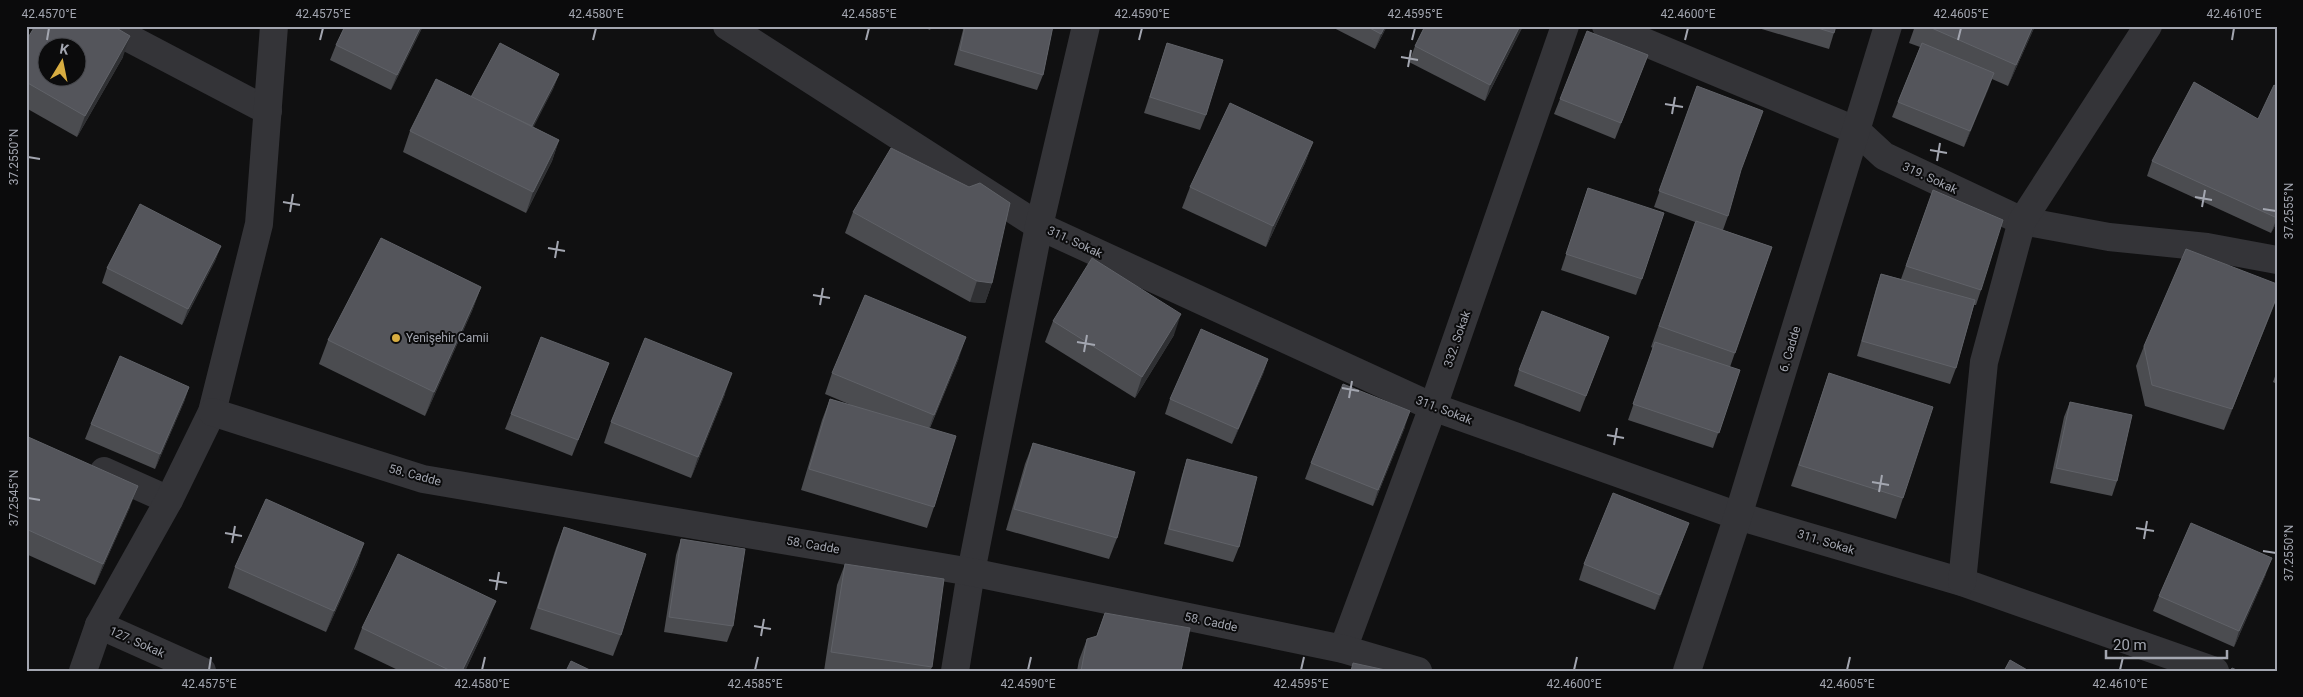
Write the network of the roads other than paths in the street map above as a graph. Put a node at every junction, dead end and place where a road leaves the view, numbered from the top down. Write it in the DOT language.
graph roads {
  1 [pos="106,26"];
  2 [pos="274,26"];
  3 [pos="727,26"];
  4 [pos="1086,26"];
  5 [pos="1565,26"];
  6 [pos="1606,26"];
  7 [pos="1888,26"];
  8 [pos="2148,26"];
  9 [pos="268,112"];
  10 [pos="1857,132"];
  11 [pos="2022,221"];
  12 [pos="1039,226"];
  13 [pos="2277,260"];
  14 [pos="1433,407"];
  15 [pos="212,412"];
  16 [pos="80,461"];
  17 [pos="169,500"];
  18 [pos="1738,516"];
  19 [pos="971,572"];
  20 [pos="1962,582"];
  21 [pos="99,625"];
  22 [pos="1343,649"];
  23 [pos="83,671"];
  24 [pos="202,671"];
  25 [pos="954,671"];
  26 [pos="1418,671"];
  27 [pos="1687,671"];
  28 [pos="2215,671"];
  1 -- 9 [label="street"];
  2 -- 9 [label="street"];
  3 -- 12 [label="street, 311. Sokak"];
  4 -- 12 [label="street"];
  5 -- 14 [label="street, 332. Sokak"];
  6 -- 10 [label="street, 319. Sokak"];
  7 -- 10 [label="street, 6. Cadde"];
  8 -- 11 [label="street"];
  9 -- 15 [label="street"];
  10 -- 11 [label="street, 319. Sokak"];
  10 -- 18 [label="street, 6. Cadde"];
  11 -- 13 [label="street, 319. Sokak"];
  11 -- 20 [label="street"];
  12 -- 14 [label="street, 311. Sokak"];
  12 -- 19 [label="street"];
  14 -- 18 [label="street, 311. Sokak"];
  14 -- 22 [label="street, 332. Sokak"];
  15 -- 17 [label="street"];
  15 -- 19 [label="street, 58. Cadde"];
  16 -- 17 [label="street"];
  17 -- 21 [label="street"];
  18 -- 20 [label="street, 311. Sokak"];
  18 -- 27 [label="street, 6. Cadde"];
  19 -- 22 [label="street, 58. Cadde"];
  19 -- 25 [label="street"];
  20 -- 28 [label="street, 311. Sokak"];
  21 -- 23 [label="street"];
  21 -- 24 [label="street, 127. Sokak"];
  22 -- 26 [label="street, 58. Cadde"];
}
